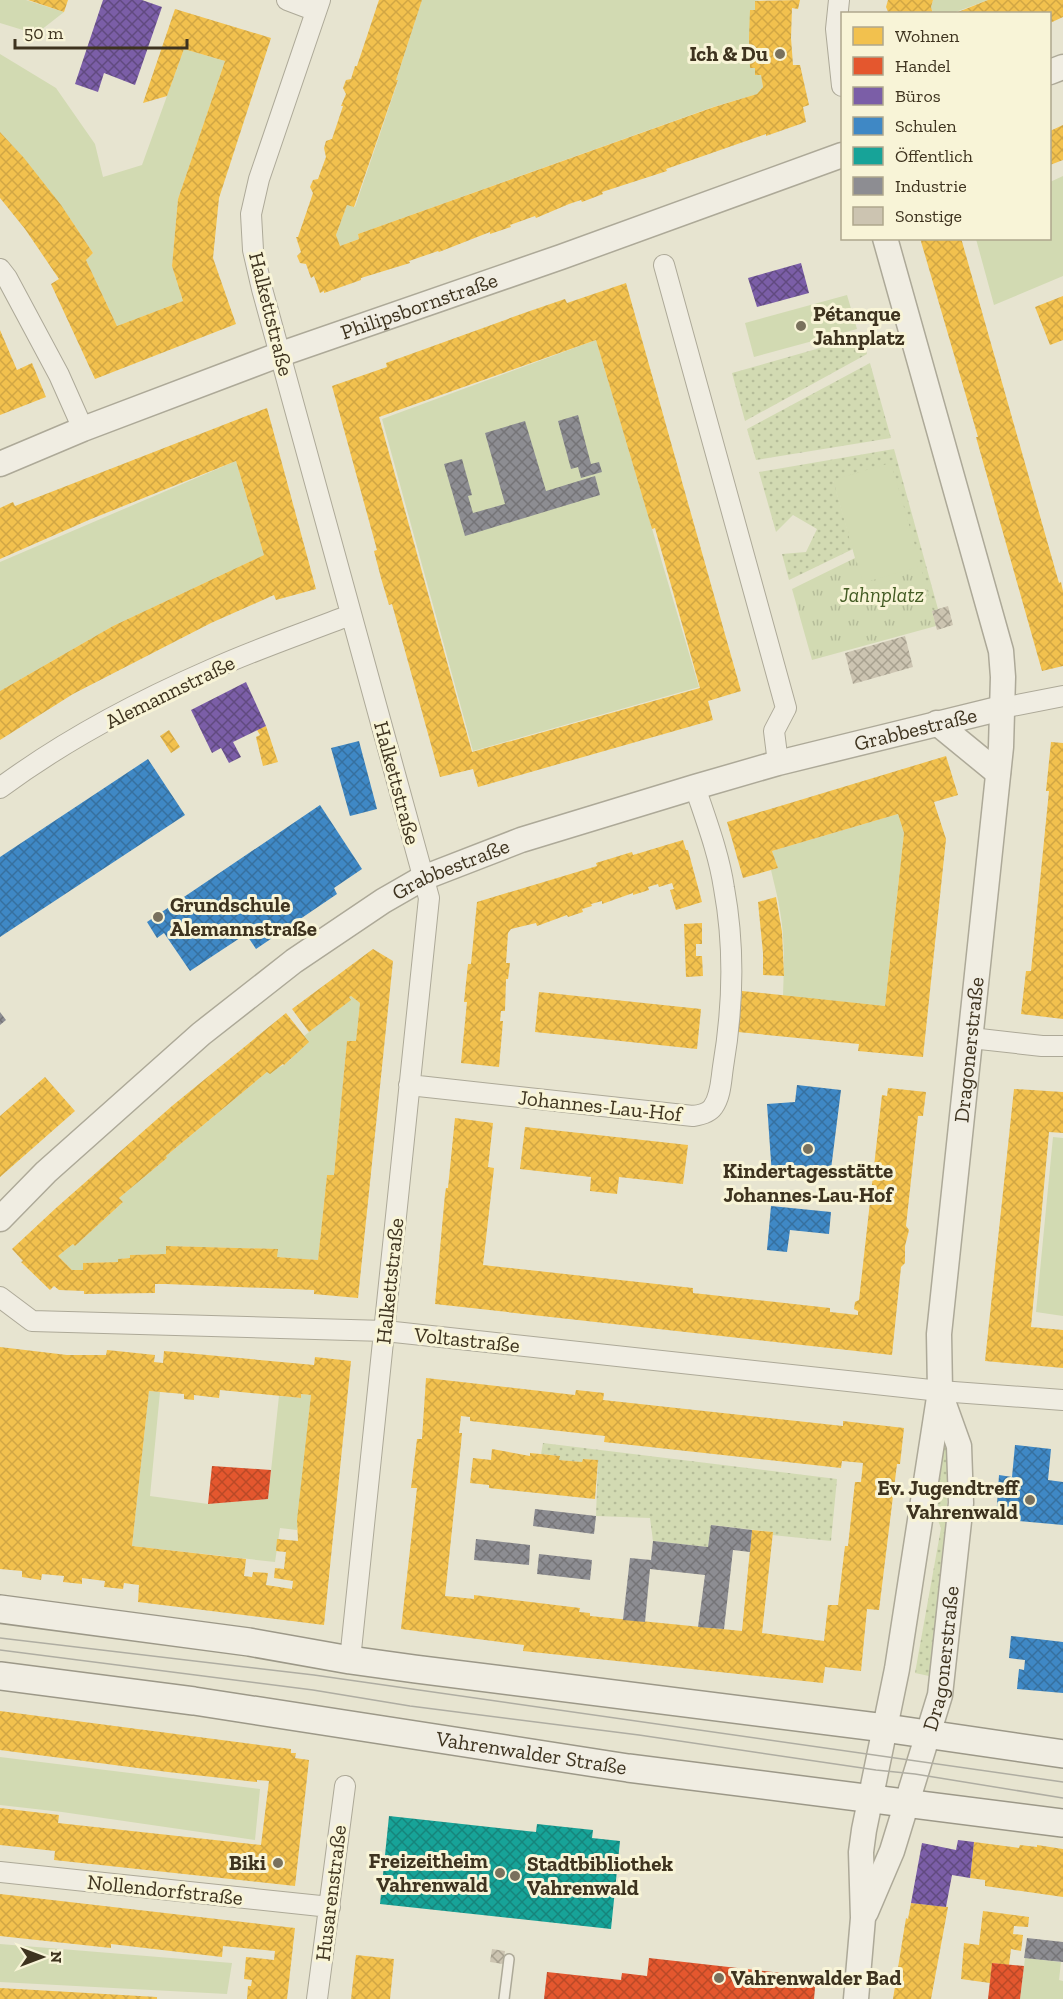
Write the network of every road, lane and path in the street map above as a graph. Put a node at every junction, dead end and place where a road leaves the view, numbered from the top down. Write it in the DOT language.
graph roads {
  1 [pos="287,0"];
  2 [pos="839,0"];
  3 [pos="318,5"];
  4 [pos="841,70"];
  5 [pos="841,156"];
  6 [pos="886,240"];
  7 [pos="664,265"];
  8 [pos="0,269"];
  9 [pos="281,354"];
  10 [pos="82,429"];
  11 [pos="0,464"];
  12 [pos="350,615"];
  13 [pos="1063,696"];
  14 [pos="1002,708"];
  15 [pos="937,723"];
  16 [pos="778,763"];
  17 [pos="998,773"];
  18 [pos="695,786"];
  19 [pos="0,788"];
  20 [pos="423,878"];
  21 [pos="971,1038"];
  22 [pos="1063,1046"];
  23 [pos="409,1085"];
  24 [pos="0,1219"];
  25 [pos="0,1297"];
  26 [pos="385,1331"];
  27 [pos="939,1391"];
  28 [pos="1063,1400"];
  29 [pos="0,1609"];
  30 [pos="350,1660"];
  31 [pos="0,1676"];
  32 [pos="885,1728"];
  33 [pos="928,1734"];
  34 [pos="1063,1754"];
  35 [pos="345,1786"];
  36 [pos="870,1798"];
  37 [pos="906,1803"];
  38 [pos="1063,1823"];
  39 [pos="0,1872"];
  40 [pos="330,1907"];
  41 [pos="863,1918"];
  42 [pos="509,1959"];
  43 [pos="317,1999"];
  44 [pos="504,1999"];
  45 [pos="856,1999"];
  1 -- 3 [label="street"];
  2 -- 4 [label="street"];
  3 -- 9 [label="street, Halkettstraße"];
  5 -- 9 [label="street, Philipsbornstraße"];
  6 -- 14 [label="street"];
  7 -- 16 [label="street"];
  8 -- 10 [label="street"];
  9 -- 10 [label="street, Philipsbornstraße"];
  9 -- 12 [label="street, Halkettstraße"];
  10 -- 11 [label="street, Philipsbornstraße"];
  12 -- 19 [label="street, Alemannstraße"];
  12 -- 20 [label="street, Halkettstraße"];
  13 -- 14 [label="street"];
  14 -- 15 [label="street, Grabbestraße"];
  14 -- 17 [label="street, Dragonerstraße"];
  15 -- 16 [label="street, Grabbestraße"];
  15 -- 17 [label="street"];
  16 -- 18 [label="street, Grabbestraße"];
  17 -- 21 [label="street, Dragonerstraße"];
  18 -- 20 [label="street, Grabbestraße"];
  18 -- 23 [label="street, Johannes-Lau-Hof"];
  20 -- 23 [label="street, Halkettstraße"];
  20 -- 24 [label="street, Grabbestraße"];
  21 -- 22 [label="street"];
  21 -- 27 [label="street, Dragonerstraße"];
  23 -- 26 [label="street, Halkettstraße"];
  25 -- 26 [label="street, Voltastraße"];
  26 -- 27 [label="street, Voltastraße"];
  26 -- 30 [label="street, Halkettstraße"];
  27 -- 28 [label="street, Voltastraße"];
  27 -- 32 [label="street, Dragonerstraße"];
  27 -- 33 [label="street, Dragonerstraße"];
  29 -- 30 [label="main road"];
  30 -- 32 [label="main road"];
  31 -- 36 [label="main road, Vahrenwalder Straße"];
  32 -- 33 [label="main road"];
  32 -- 36 [label="street, Dragonerstraße"];
  33 -- 34 [label="main road"];
  33 -- 37 [label="street, Dragonerstraße"];
  35 -- 40 [label="street, Husarenstraße"];
  36 -- 37 [label="main road, Vahrenwalder Straße"];
  36 -- 41 [label="street, Dragonerstraße"];
  37 -- 38 [label="main road, Vahrenwalder Straße"];
  37 -- 41 [label="street, Dragonerstraße"];
  39 -- 40 [label="street, Nollendorfstraße"];
  40 -- 43 [label="street, Husarenstraße"];
  41 -- 45 [label="street, Dragonerstraße"];
  42 -- 44 [label="lane"];
}
